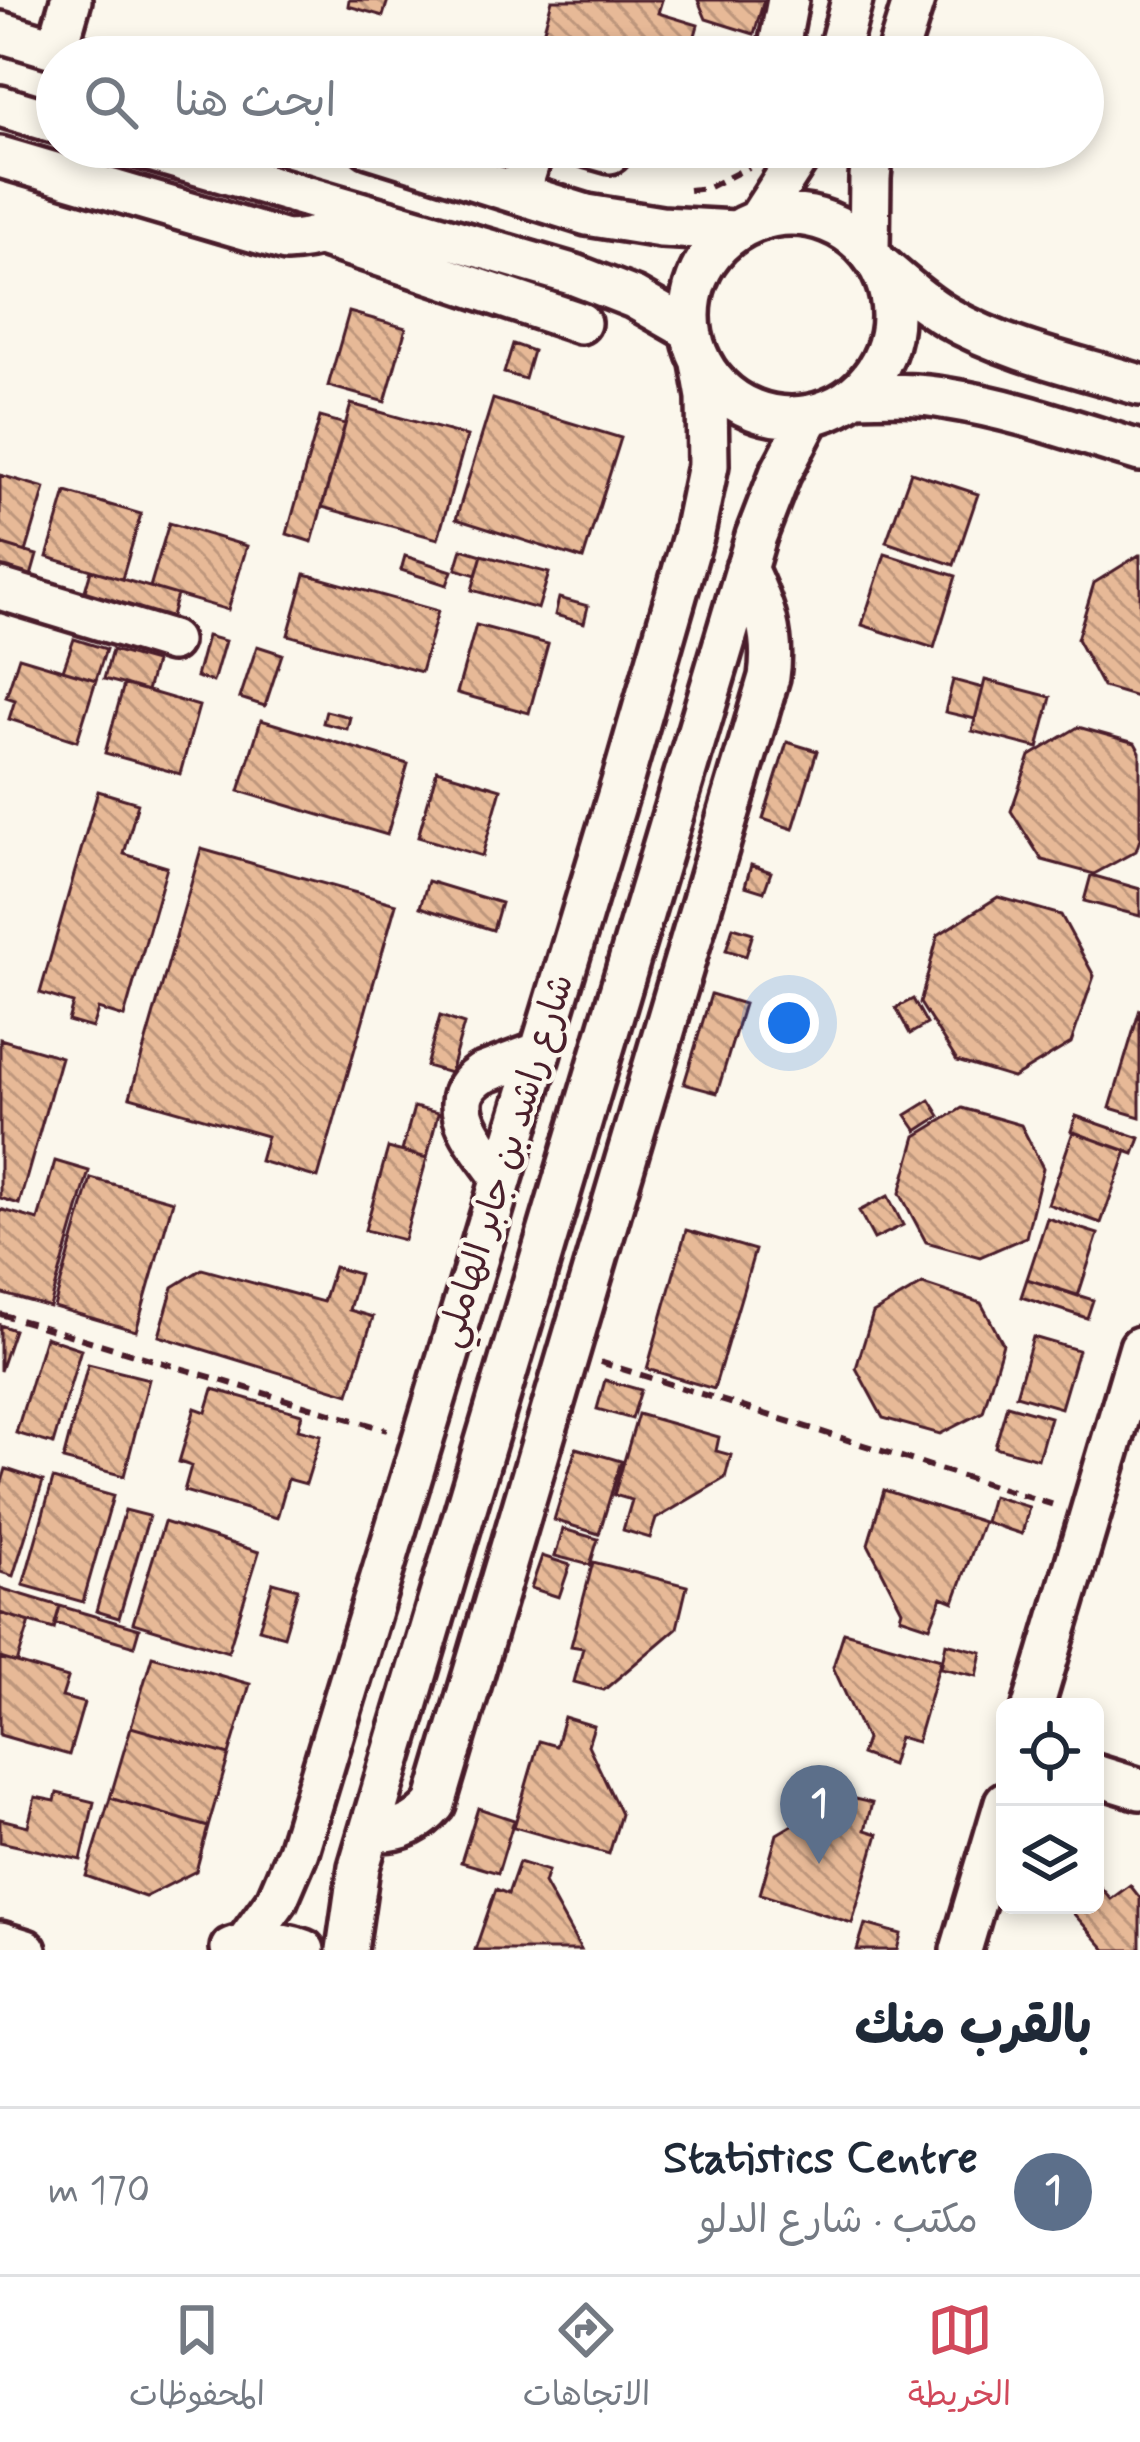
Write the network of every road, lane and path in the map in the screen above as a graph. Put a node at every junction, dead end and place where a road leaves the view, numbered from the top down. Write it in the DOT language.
graph roads {
  1 [pos="71,0"];
  2 [pos="788,0"];
  3 [pos="852,0"];
  4 [pos="914,0"];
  5 [pos="0,32"];
  6 [pos="70,36"];
  7 [pos="781,36"];
  8 [pos="842,36"];
  9 [pos="903,36"];
  10 [pos="36,43"];
  11 [pos="0,106"];
  12 [pos="36,117"];
  13 [pos="0,157"];
  14 [pos="36,168"];
  15 [pos="37,168"];
  16 [pos="207,168"];
  17 [pos="436,168"];
  18 [pos="527,168"];
  19 [pos="793,168"];
  20 [pos="871,168"];
  21 [pos="519,194"];
  22 [pos="357,213"];
  23 [pos="747,225"];
  24 [pos="321,236"];
  25 [pos="874,257"];
  26 [pos="453,260"];
  27 [pos="580,323"];
  28 [pos="695,346"];
  29 [pos="1140,385"];
  30 [pos="855,394"];
  31 [pos="812,415"];
  32 [pos="1140,451"];
  33 [pos="746,568"];
  34 [pos="0,589"];
  35 [pos="171,641"];
  36 [pos="540,1052"];
  37 [pos="502,1178"];
  38 [pos="542,1258"];
  39 [pos="594,1274"];
  40 [pos="0,1314"];
  41 [pos="1140,1347"];
  42 [pos="571,1353"];
  43 [pos="423,1441"];
  44 [pos="1089,1516"];
  45 [pos="1036,1698"];
  46 [pos="1104,1778"];
  47 [pos="1140,1789"];
  48 [pos="1004,1806"];
  49 [pos="370,1830"];
  50 [pos="0,1942"];
  51 [pos="236,1947"];
  52 [pos="26,1950"];
  53 [pos="304,1950"];
  54 [pos="347,1950"];
  55 [pos="961,1950"];
  1 -- 6 [label="street"];
  2 -- 7 [label="street"];
  3 -- 8 [label="street"];
  4 -- 9 [label="street"];
  5 -- 10 [label="street"];
  11 -- 12 [label="street"];
  13 -- 14 [label="street"];
  15 -- 24 [label="street"];
  16 -- 22 [label="street"];
  17 -- 21 [label="street"];
  18 -- 21 [label="street"];
  19 -- 23 [label="street"];
  20 -- 25 [label="street"];
  21 -- 23 [label="street"];
  22 -- 24 [label="street"];
  22 -- 26 [label="street"];
  23 -- 25 [label="street"];
  23 -- 28 [label="street"];
  24 -- 26 [label="street"];
  25 -- 29 [label="street"];
  25 -- 30 [label="street"];
  26 -- 27 [label="street"];
  26 -- 28 [label="street"];
  28 -- 31 [label="street"];
  28 -- 36 [label="street, شارع راشد بن جابر الهاملي"];
  30 -- 31 [label="street"];
  30 -- 32 [label="street"];
  31 -- 33 [label="street, شارع راشد بن جابر الهاملي"];
  33 -- 38 [label="street, شارع راشد بن جابر الهاملي"];
  33 -- 39 [label="street"];
  34 -- 35 [label="street"];
  36 -- 37 [label="street, شارع راشد بن جابر الهاملي"];
  36 -- 37 [label="street"];
  37 -- 43 [label="street, شارع راشد بن جابر الهاملي"];
  38 -- 39 [label="street"];
  38 -- 49 [label="street, شارع راشد بن جابر الهاملي"];
  39 -- 42 [label="street"];
  40 -- 43 [label="path"];
  41 -- 44 [label="street"];
  42 -- 44 [label="path"];
  42 -- 49 [label="street"];
  43 -- 51 [label="street, شارع راشد بن جابر الهاملي"];
  44 -- 45 [label="street"];
  46 -- 47 [label="street"];
  48 -- 55 [label="street"];
  49 -- 54 [label="street, شارع راشد بن جابر الهاملي"];
  50 -- 52 [label="street"];
  51 -- 53 [label="street"];
}
